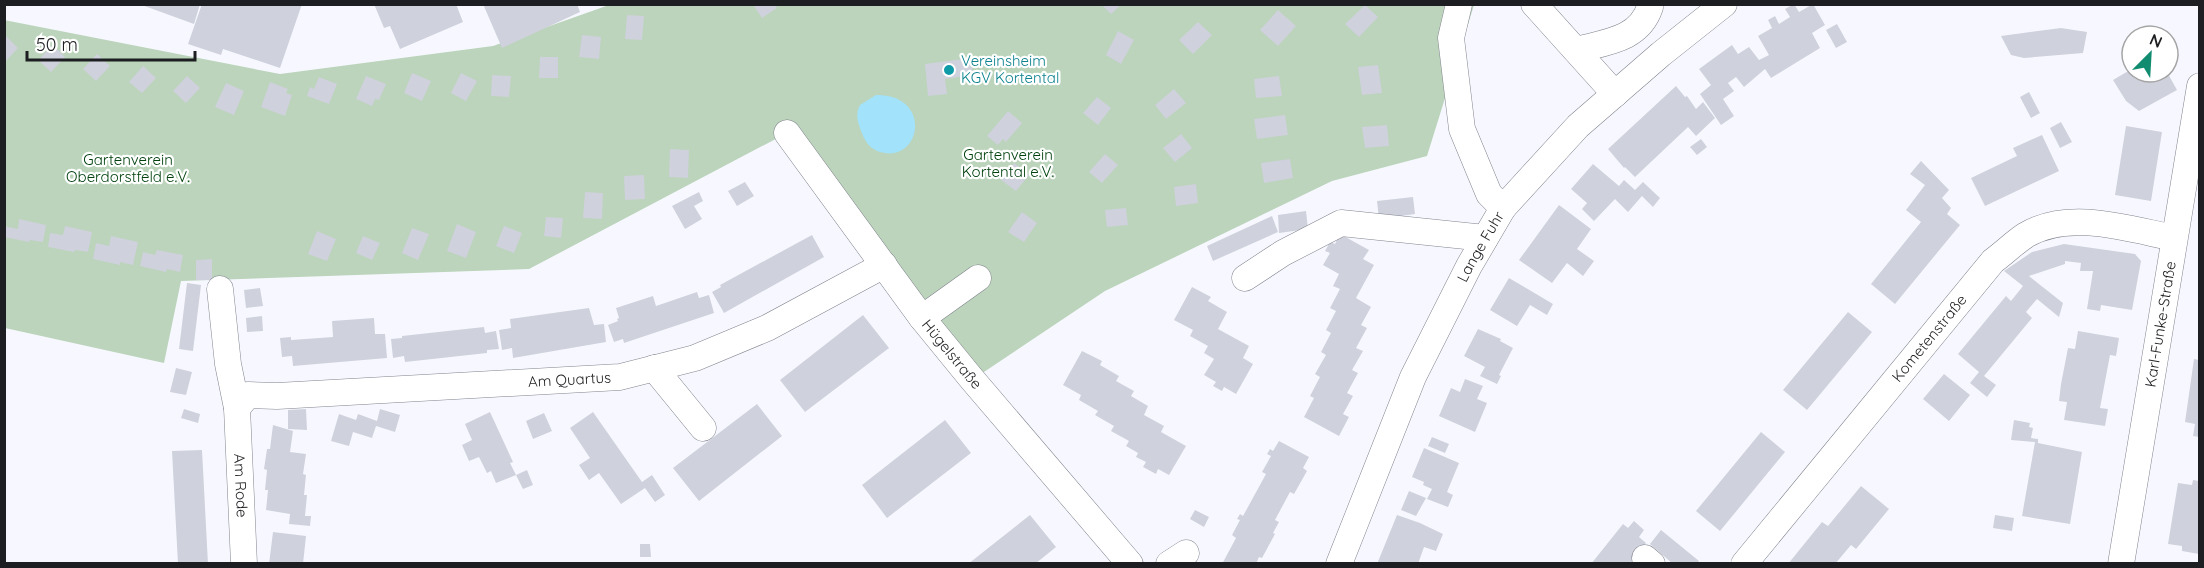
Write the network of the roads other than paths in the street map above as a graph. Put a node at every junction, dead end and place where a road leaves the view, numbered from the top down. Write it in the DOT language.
graph roads {
  1 [pos="1459,4"];
  2 [pos="1534,4"];
  3 [pos="1724,4"];
  4 [pos="1650,7"];
  5 [pos="1576,50"];
  6 [pos="2199,86"];
  7 [pos="1615,94"];
  8 [pos="787,133"];
  9 [pos="1503,208"];
  10 [pos="1485,238"];
  11 [pos="2174,238"];
  12 [pos="884,265"];
  13 [pos="978,278"];
  14 [pos="1245,278"];
  15 [pos="220,289"];
  16 [pos="922,318"];
  17 [pos="654,368"];
  18 [pos="237,408"];
  19 [pos="703,428"];
  20 [pos="244,564"];
  21 [pos="1130,564"];
  22 [pos="1339,564"];
  23 [pos="1744,564"];
  24 [pos="2121,564"];
  1 -- 9 [label="street"];
  2 -- 5 [label="street"];
  3 -- 7 [label="street, Lange Fuhr"];
  4 -- 5 [label="street"];
  5 -- 7 [label="street"];
  6 -- 11 [label="street, Karl-Funke-Straße"];
  7 -- 9 [label="street, Lange Fuhr"];
  8 -- 12 [label="street, Hügelstraße"];
  9 -- 10 [label="street, Lange Fuhr"];
  10 -- 14 [label="street"];
  10 -- 22 [label="street, Lange Fuhr"];
  11 -- 23 [label="street, Kometenstraße"];
  11 -- 24 [label="street, Karl-Funke-Straße"];
  12 -- 16 [label="street, Hügelstraße"];
  12 -- 17 [label="street, Am Quartus"];
  13 -- 16 [label="street"];
  15 -- 18 [label="street, Am Rode"];
  16 -- 21 [label="street, Hügelstraße"];
  17 -- 18 [label="street, Am Quartus"];
  17 -- 19 [label="street"];
  18 -- 20 [label="street, Am Rode"];
}
